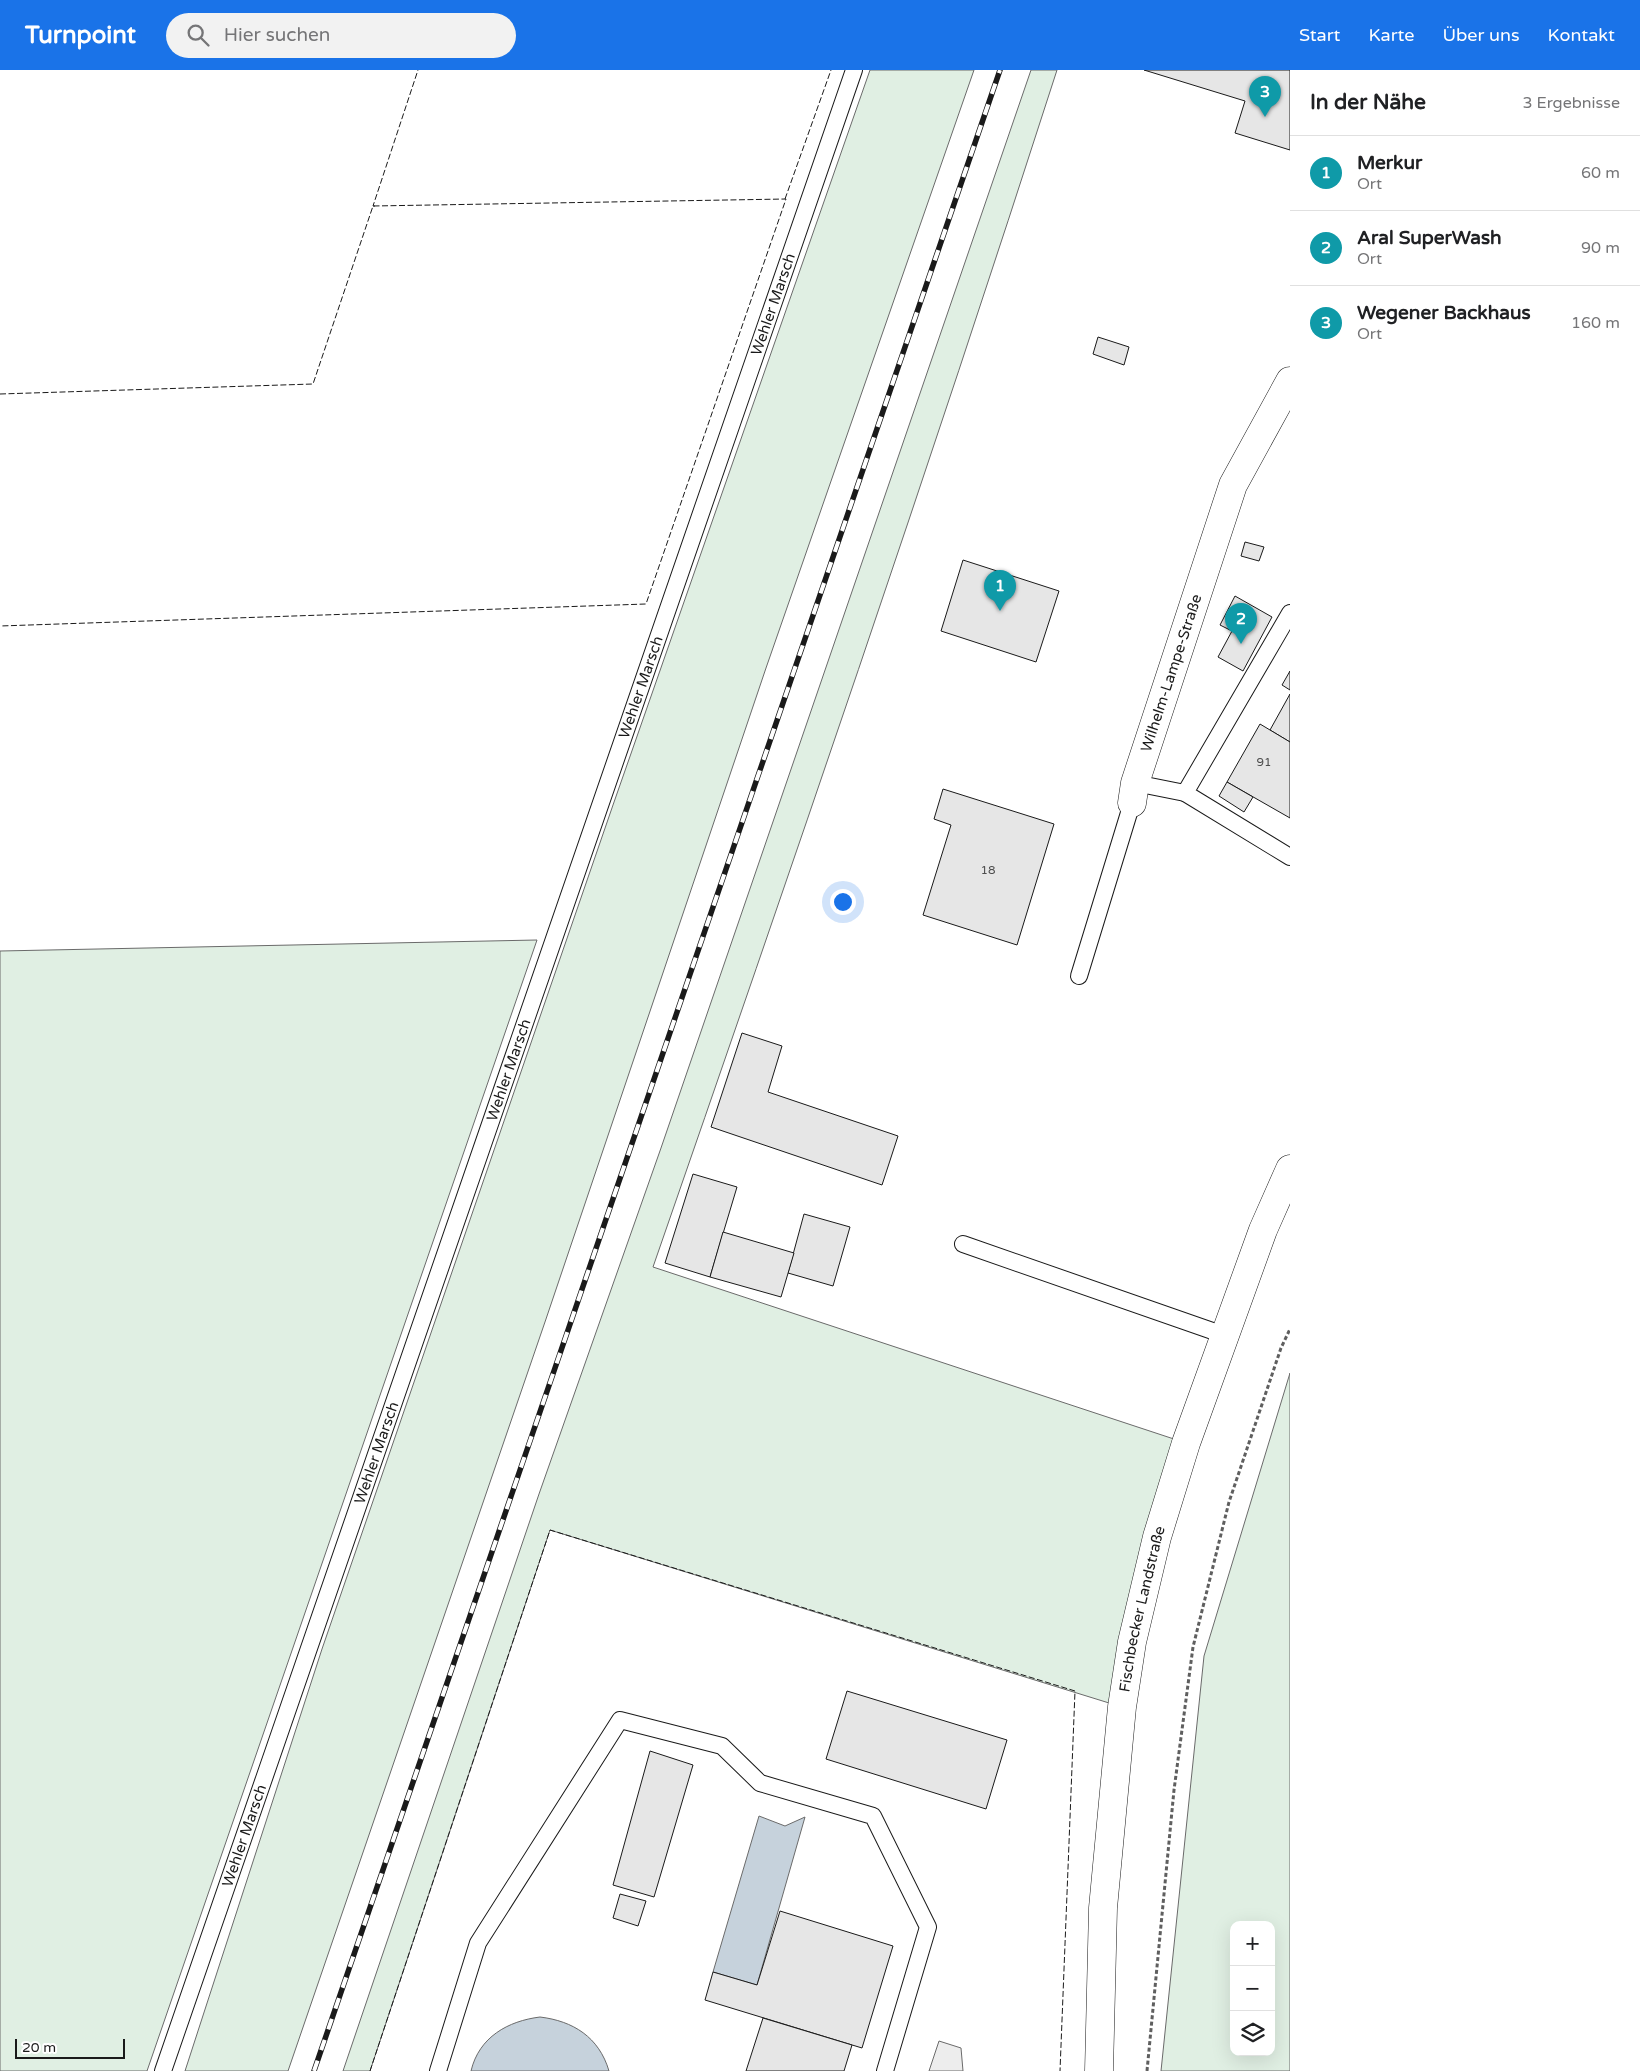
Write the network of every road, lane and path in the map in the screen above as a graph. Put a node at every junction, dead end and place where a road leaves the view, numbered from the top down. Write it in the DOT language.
graph roads {
  1 [pos="854,70"];
  2 [pos="1290,381"];
  3 [pos="1290,613"];
  4 [pos="1134,793"];
  5 [pos="1185,793"];
  6 [pos="1290,857"];
  7 [pos="1079,976"];
  8 [pos="1290,1169"];
  9 [pos="962,1244"];
  10 [pos="1290,1329"];
  11 [pos="1224,1334"];
  12 [pos="163,2071"];
  13 [pos="438,2071"];
  14 [pos="885,2071"];
  15 [pos="1099,2071"];
  16 [pos="1146,2071"];
  1 -- 12 [label="lane, Wehler Marsch"];
  2 -- 4 [label="main road, Wilhelm-Lampe-Straße"];
  3 -- 5 [label="lane"];
  4 -- 5 [label="lane"];
  4 -- 7 [label="lane, Wilhelm-Lampe-Straße"];
  5 -- 6 [label="lane"];
  8 -- 11 [label="main road, Fischbecker Landstraße"];
  9 -- 11 [label="lane"];
  10 -- 16 [label="path"];
  11 -- 15 [label="main road, Fischbecker Landstraße"];
  13 -- 14 [label="lane"];
}
